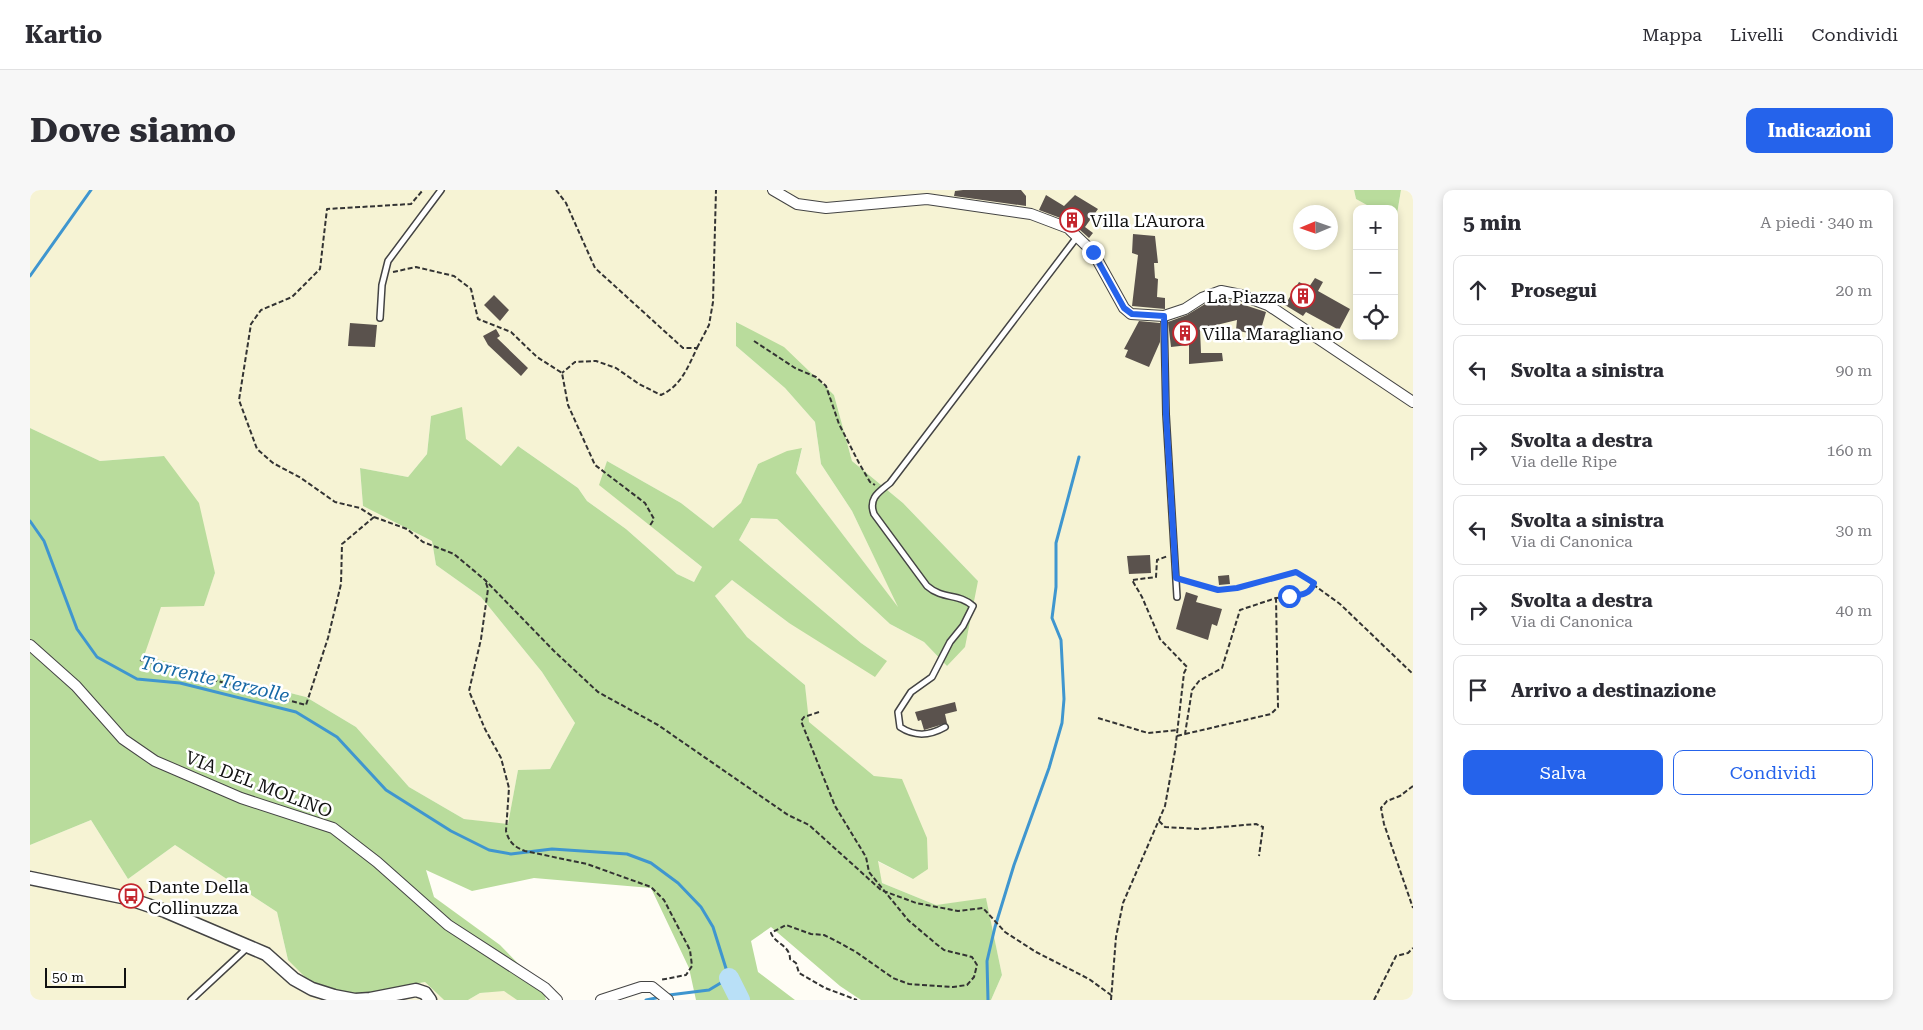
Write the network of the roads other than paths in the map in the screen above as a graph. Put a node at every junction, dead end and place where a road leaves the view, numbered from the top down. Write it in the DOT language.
graph roads {
  1 [pos="441,190"];
  2 [pos="773,190"];
  3 [pos="1077,237"];
  4 [pos="1164,316"];
  5 [pos="380,318"];
  6 [pos="1413,402"];
  7 [pos="1177,597"];
  8 [pos="30,645"];
  9 [pos="945,727"];
  10 [pos="30,878"];
  11 [pos="249,947"];
  12 [pos="190,1000"];
  13 [pos="430,1000"];
  14 [pos="557,1000"];
  15 [pos="600,1000"];
  16 [pos="668,1000"];
  1 -- 5 [label="lane"];
  2 -- 3 [label="street"];
  3 -- 4 [label="street"];
  3 -- 9 [label="lane"];
  4 -- 6 [label="street"];
  4 -- 7 [label="lane"];
  8 -- 14 [label="street, VIA DEL MOLINO"];
  10 -- 11 [label="street"];
  11 -- 12 [label="lane"];
  11 -- 13 [label="street"];
  15 -- 16 [label="street"];
}
